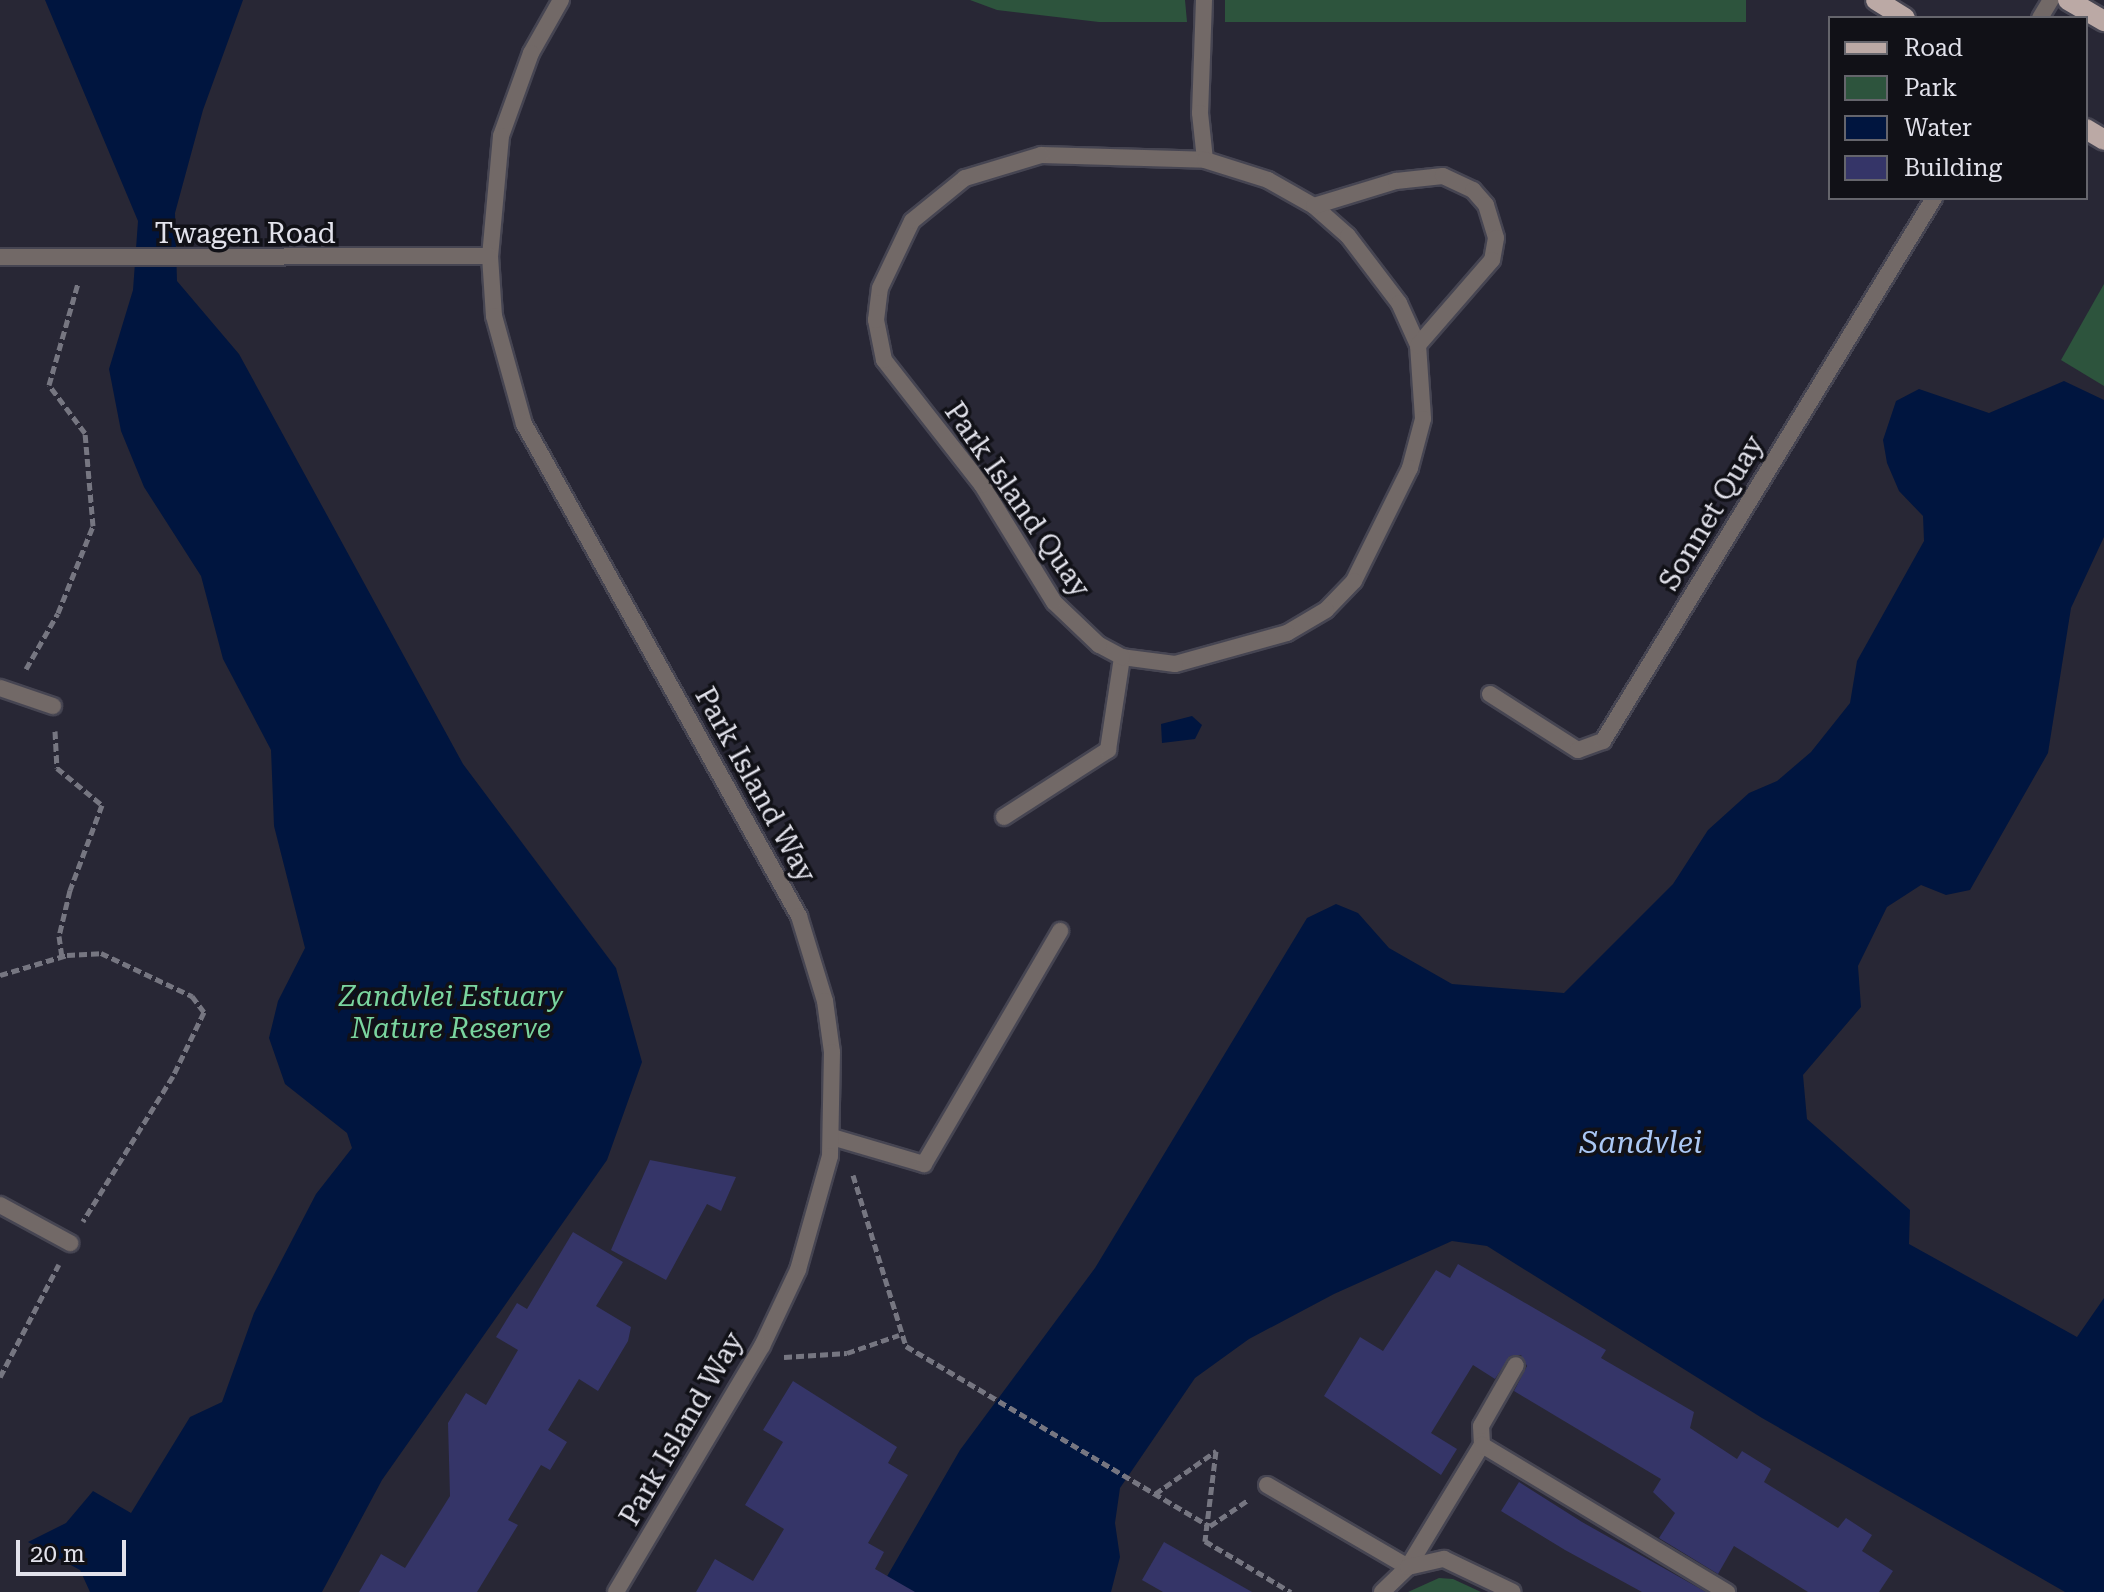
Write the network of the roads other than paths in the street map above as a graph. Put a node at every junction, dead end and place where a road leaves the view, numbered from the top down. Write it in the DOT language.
graph roads {
  1 [pos="561,0"];
  2 [pos="1204,0"];
  3 [pos="1876,0"];
  4 [pos="2068,0"];
  5 [pos="1902,16"];
  6 [pos="2104,21"];
  7 [pos="1205,160"];
  8 [pos="1933,200"];
  9 [pos="1314,206"];
  10 [pos="490,256"];
  11 [pos="0,257"];
  12 [pos="1418,345"];
  13 [pos="1122,657"];
  14 [pos="6,690"];
  15 [pos="1490,694"];
  16 [pos="53,706"];
  17 [pos="1004,817"];
  18 [pos="1060,931"];
  19 [pos="832,1137"];
  20 [pos="0,1205"];
  21 [pos="70,1243"];
  22 [pos="1516,1365"];
  23 [pos="1482,1445"];
  24 [pos="1267,1485"];
  25 [pos="1408,1567"];
  26 [pos="616,1592"];
  27 [pos="1382,1592"];
  28 [pos="1513,1592"];
  29 [pos="1727,1592"];
  1 -- 10 [label="street, Park Island Way"];
  2 -- 7 [label="street"];
  3 -- 5 [label="main road"];
  4 -- 6 [label="main road"];
  7 -- 9 [label="street, Park Island Quay"];
  7 -- 13 [label="street, Park Island Quay"];
  8 -- 15 [label="street, Sonnet Quay"];
  9 -- 12 [label="street, Park Island Quay"];
  9 -- 12 [label="street"];
  10 -- 11 [label="street, Twagen Road"];
  10 -- 19 [label="street, Park Island Way"];
  12 -- 13 [label="street, Park Island Quay"];
  13 -- 17 [label="street"];
  14 -- 16 [label="street"];
  18 -- 19 [label="street"];
  19 -- 26 [label="street, Park Island Way"];
  20 -- 21 [label="street"];
  22 -- 23 [label="street"];
  23 -- 25 [label="street"];
  23 -- 29 [label="street"];
  24 -- 25 [label="street"];
  25 -- 27 [label="street"];
  25 -- 28 [label="street"];
}
